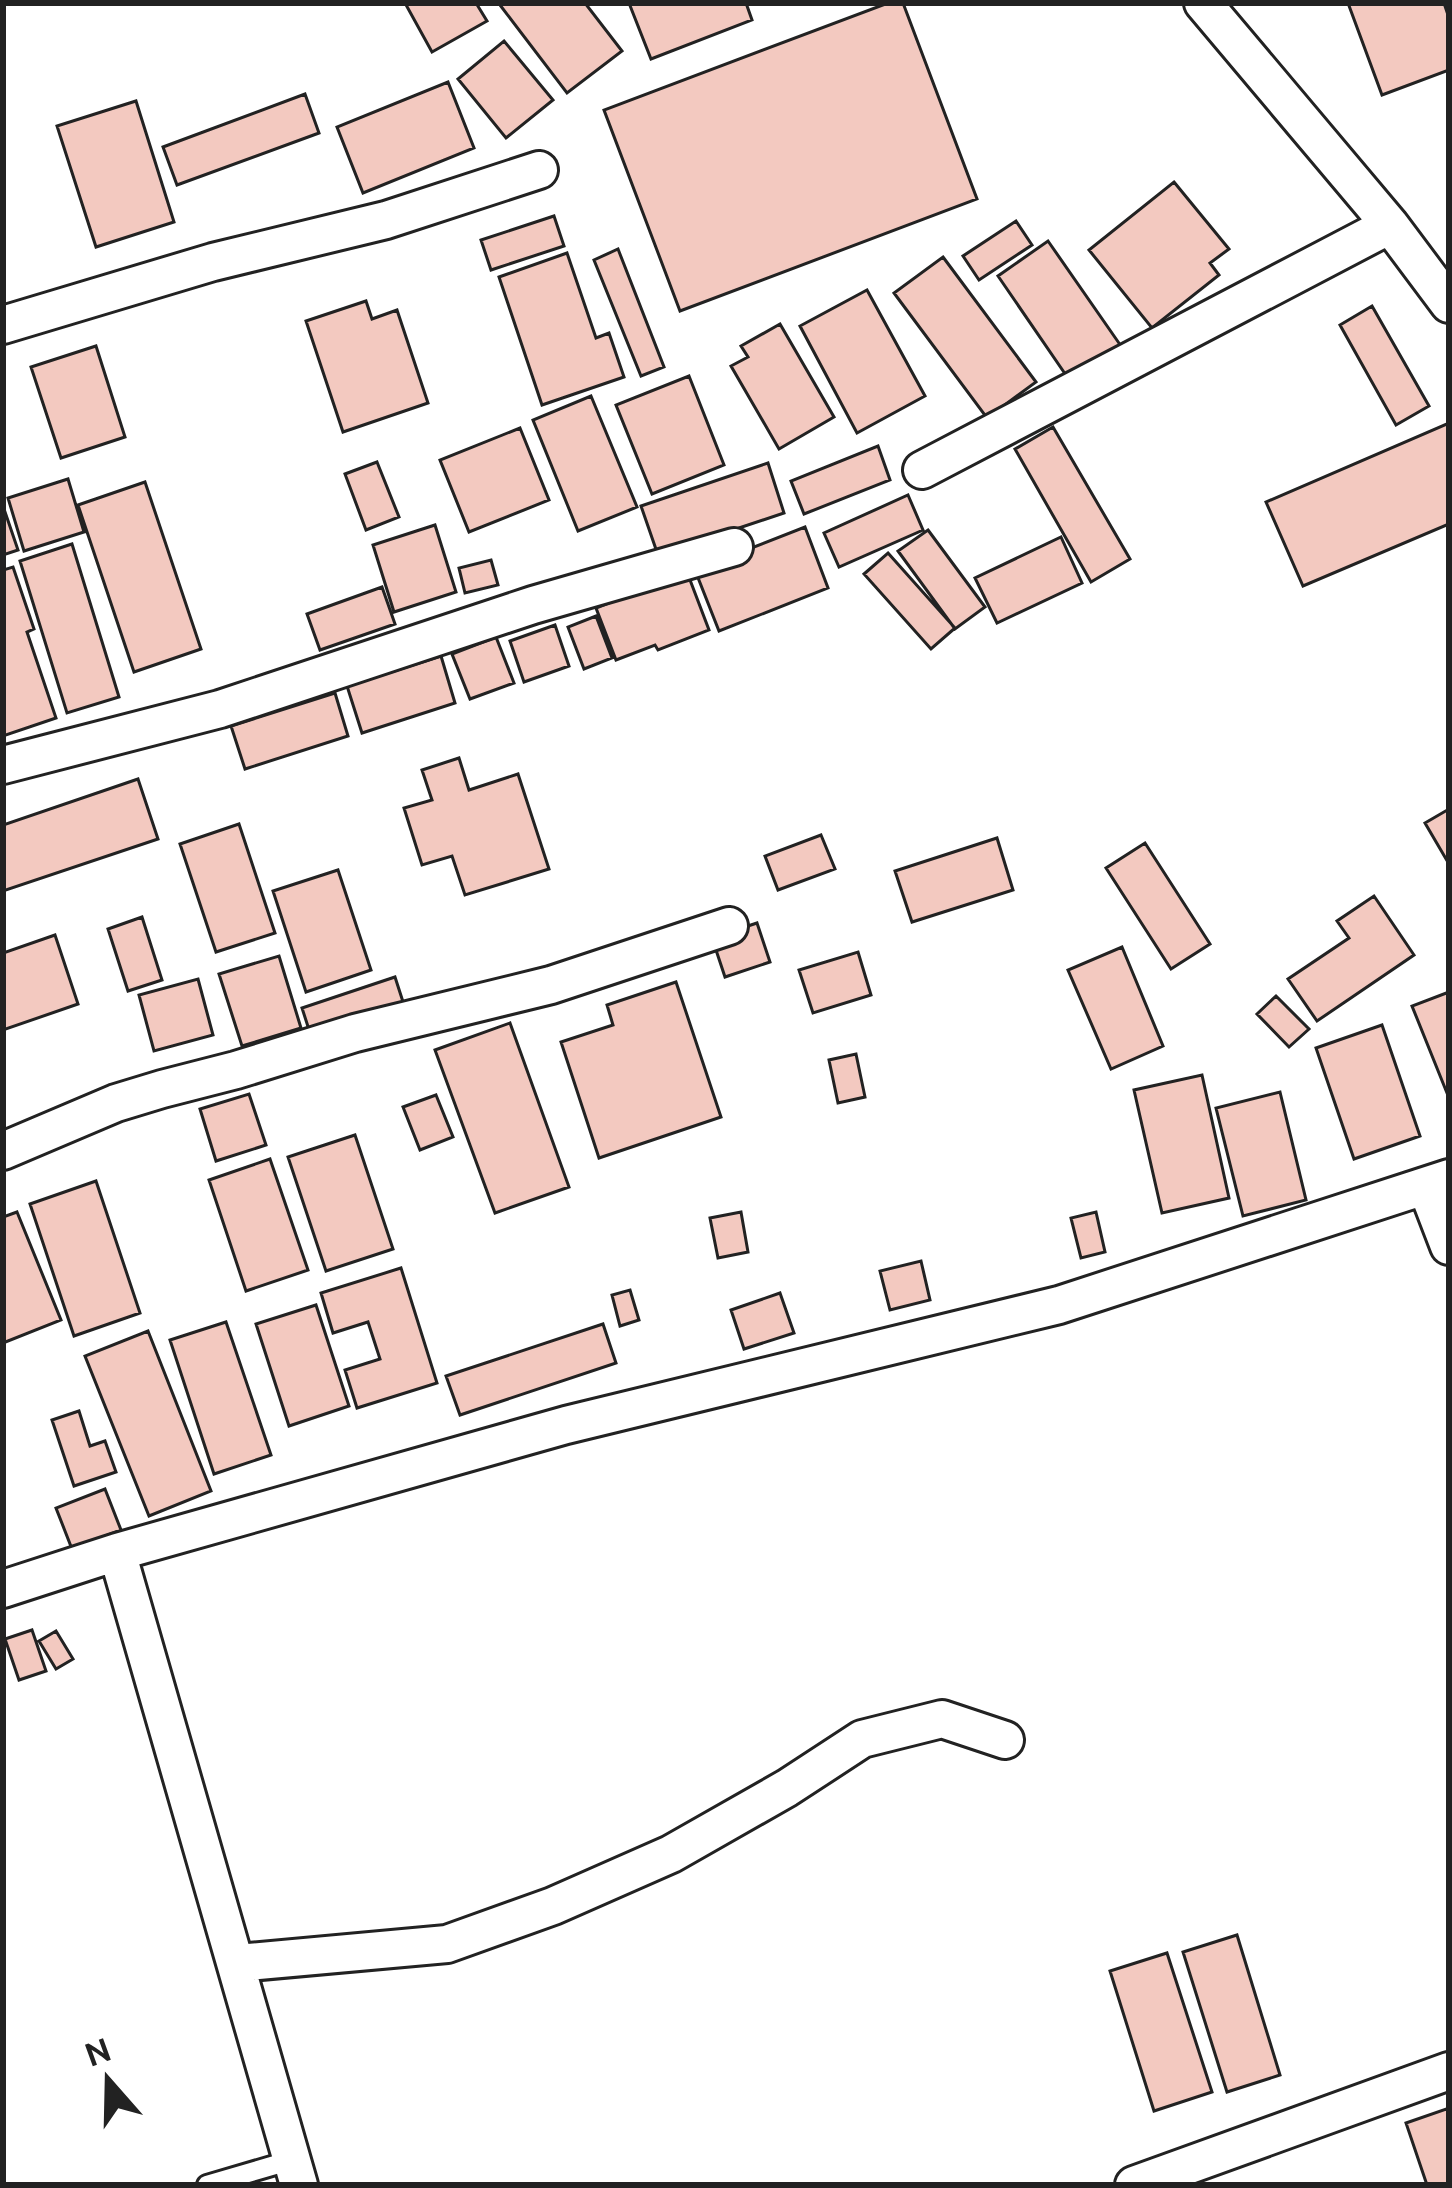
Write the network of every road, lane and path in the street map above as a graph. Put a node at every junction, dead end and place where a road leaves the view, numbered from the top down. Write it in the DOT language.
graph roads {
  1 [pos="1203,3"];
  2 [pos="539,170"];
  3 [pos="1390,225"];
  4 [pos="1449,304"];
  5 [pos="3,325"];
  6 [pos="922,470"];
  7 [pos="734,547"];
  8 [pos="3,765"];
  9 [pos="729,926"];
  10 [pos="3,1151"];
  11 [pos="1438,1182"];
  12 [pos="1449,1246"];
  13 [pos="117,1552"];
  14 [pos="3,1589"];
  15 [pos="1005,1740"];
  16 [pos="238,1963"];
  17 [pos="1449,2071"];
  18 [pos="296,2172"];
  19 [pos="207,2185"];
  20 [pos="1134,2185"];
  1 -- 3 [label="street"];
  2 -- 5 [label="street"];
  3 -- 4 [label="street"];
  3 -- 6 [label="street"];
  7 -- 8 [label="street"];
  9 -- 10 [label="street"];
  11 -- 12 [label="street"];
  11 -- 13 [label="street"];
  13 -- 14 [label="street"];
  13 -- 16 [label="street"];
  15 -- 16 [label="street"];
  16 -- 18 [label="street"];
  17 -- 20 [label="street"];
  18 -- 19 [label="lane"];
}
